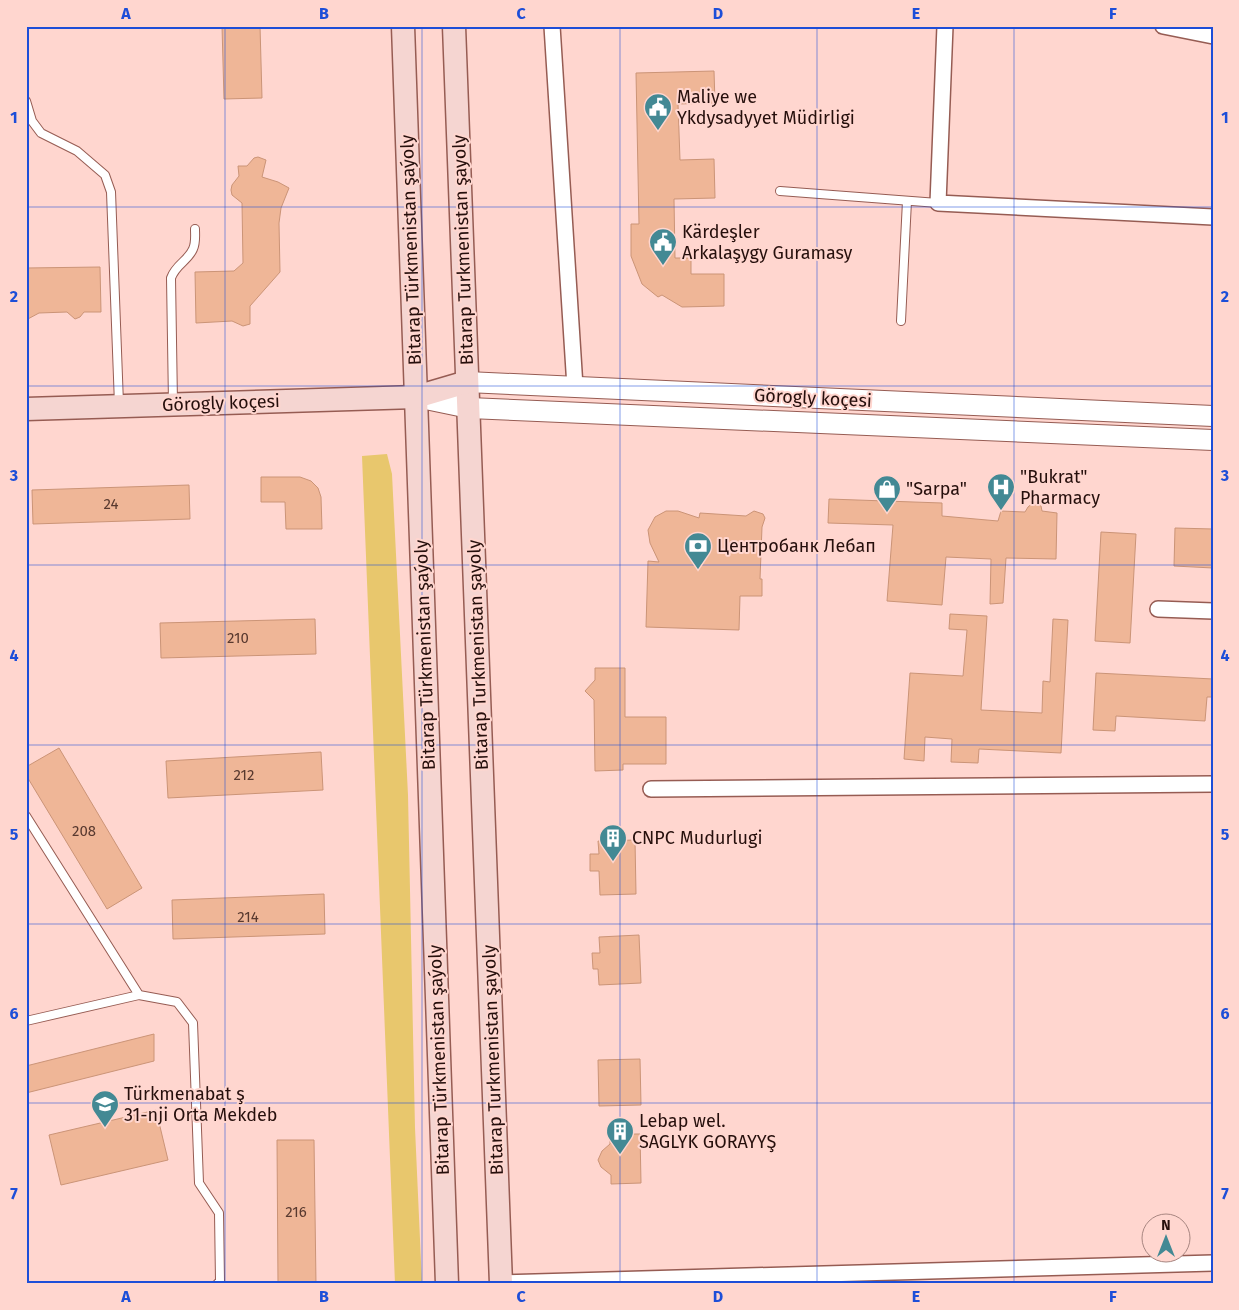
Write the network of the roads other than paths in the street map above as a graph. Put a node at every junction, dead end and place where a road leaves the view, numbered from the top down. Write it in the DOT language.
graph roads {
  1 [pos="403,26"];
  2 [pos="454,26"];
  3 [pos="552,26"];
  4 [pos="945,26"];
  5 [pos="1162,26"];
  6 [pos="1213,36"];
  7 [pos="26,100"];
  8 [pos="780,191"];
  9 [pos="906,201"];
  10 [pos="938,203"];
  11 [pos="1213,217"];
  12 [pos="194,229"];
  13 [pos="901,321"];
  14 [pos="467,382"];
  15 [pos="575,387"];
  16 [pos="416,397"];
  17 [pos="173,405"];
  18 [pos="119,406"];
  19 [pos="469,408"];
  20 [pos="26,409"];
  21 [pos="1213,416"];
  22 [pos="1213,440"];
  23 [pos="1158,609"];
  24 [pos="1213,611"];
  25 [pos="1213,784"];
  26 [pos="651,789"];
  27 [pos="26,816"];
  28 [pos="139,995"];
  29 [pos="26,1021"];
  30 [pos="1213,1263"];
  31 [pos="217,1284"];
  32 [pos="446,1284"];
  33 [pos="501,1284"];
  1 -- 16 [label="main road, Bitarap Türkmenistan şaýoly"];
  2 -- 14 [label="main road, Bitarap Turkmenistan şayoly"];
  3 -- 15 [label="street"];
  4 -- 10 [label="street"];
  5 -- 6 [label="street"];
  7 -- 18 [label="lane"];
  8 -- 9 [label="lane"];
  9 -- 10 [label="lane"];
  9 -- 13 [label="lane"];
  10 -- 11 [label="street"];
  12 -- 17 [label="lane"];
  14 -- 15 [label="street, Görogly koçesi"];
  14 -- 16 [label="main road, Görogly koçesi"];
  14 -- 19 [label="main road, Bitarap Turkmenistan şayoly"];
  15 -- 21 [label="street, Görogly koçesi"];
  16 -- 17 [label="main road, Görogly koçesi"];
  16 -- 19 [label="street, Görogly koçesi"];
  16 -- 32 [label="main road, Bitarap Türkmenistan şaýoly"];
  17 -- 18 [label="main road, Görogly koçesi"];
  18 -- 20 [label="main road, Görogly koçesi"];
  19 -- 22 [label="street, Görogly koçesi"];
  19 -- 33 [label="main road, Bitarap Turkmenistan şayoly"];
  23 -- 24 [label="street"];
  25 -- 26 [label="street"];
  27 -- 28 [label="lane"];
  28 -- 29 [label="lane"];
  28 -- 31 [label="lane"];
  30 -- 33 [label="street"];
}
